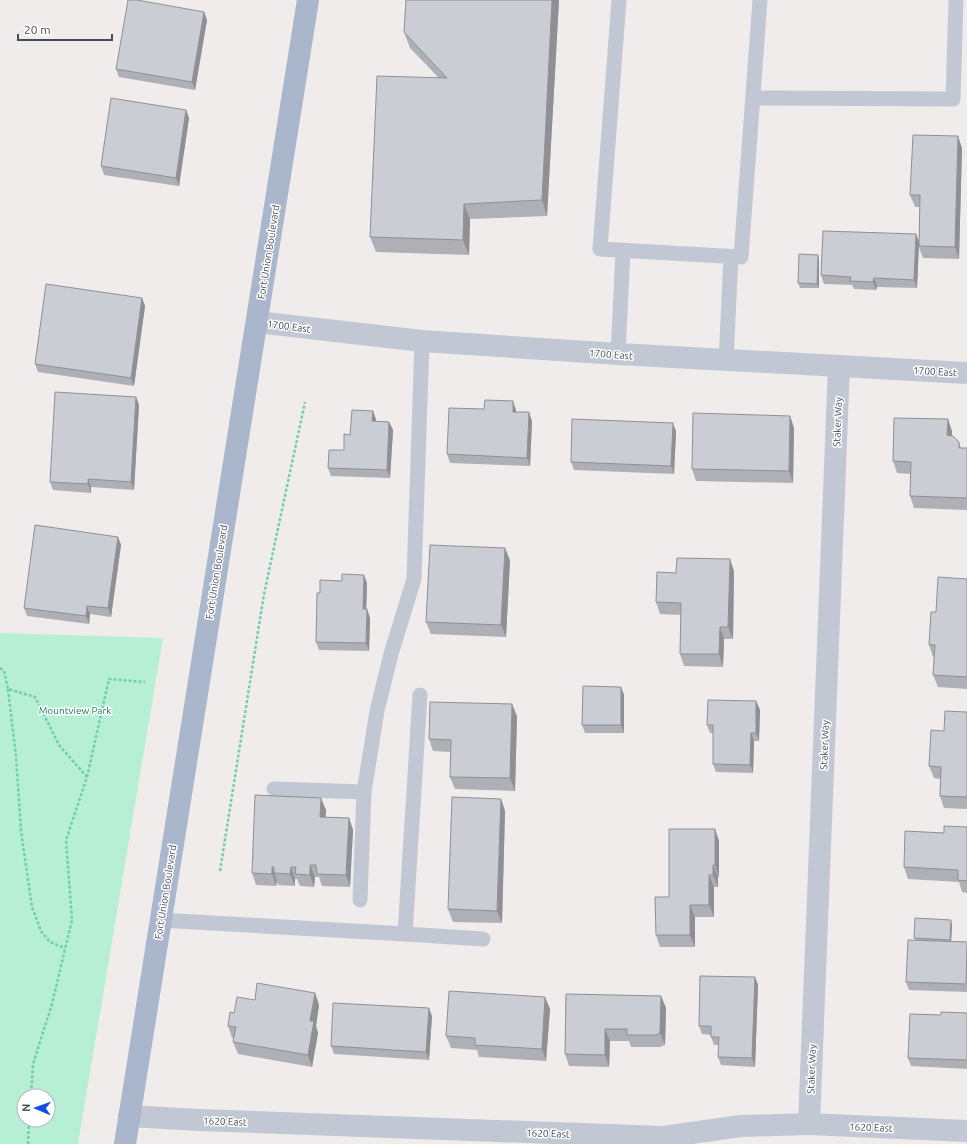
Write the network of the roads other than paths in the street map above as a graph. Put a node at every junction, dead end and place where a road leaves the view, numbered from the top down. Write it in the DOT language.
graph roads {
  1 [pos="308,0"];
  2 [pos="619,0"];
  3 [pos="760,0"];
  4 [pos="956,0"];
  5 [pos="753,98"];
  6 [pos="623,251"];
  7 [pos="731,256"];
  8 [pos="257,322"];
  9 [pos="422,341"];
  10 [pos="618,354"];
  11 [pos="726,360"];
  12 [pos="839,366"];
  13 [pos="967,373"];
  14 [pos="420,695"];
  15 [pos="274,789"];
  16 [pos="364,792"];
  17 [pos="360,900"];
  18 [pos="160,920"];
  19 [pos="405,934"];
  20 [pos="483,938"];
  21 [pos="129,1116"];
  22 [pos="809,1124"];
  23 [pos="967,1131"];
  24 [pos="125,1144"];
  1 -- 8 [label="main road, Fort Union Boulevard"];
  2 -- 6 [label="lane"];
  3 -- 5 [label="lane"];
  4 -- 5 [label="lane"];
  5 -- 7 [label="lane"];
  6 -- 7 [label="lane"];
  6 -- 10 [label="lane"];
  7 -- 11 [label="lane"];
  8 -- 9 [label="street, 1700 East"];
  8 -- 18 [label="main road, Fort Union Boulevard"];
  9 -- 10 [label="street, 1700 East"];
  9 -- 16 [label="lane"];
  10 -- 11 [label="street, 1700 East"];
  11 -- 12 [label="street, 1700 East"];
  12 -- 13 [label="street, 1700 East"];
  12 -- 22 [label="street, Staker Way"];
  14 -- 19 [label="lane"];
  15 -- 16 [label="lane"];
  16 -- 17 [label="lane"];
  18 -- 19 [label="lane"];
  18 -- 21 [label="main road, Fort Union Boulevard"];
  19 -- 20 [label="lane"];
  21 -- 22 [label="street, 1620 East"];
  21 -- 24 [label="main road, Fort Union Boulevard"];
  22 -- 23 [label="street, 1620 East"];
}
